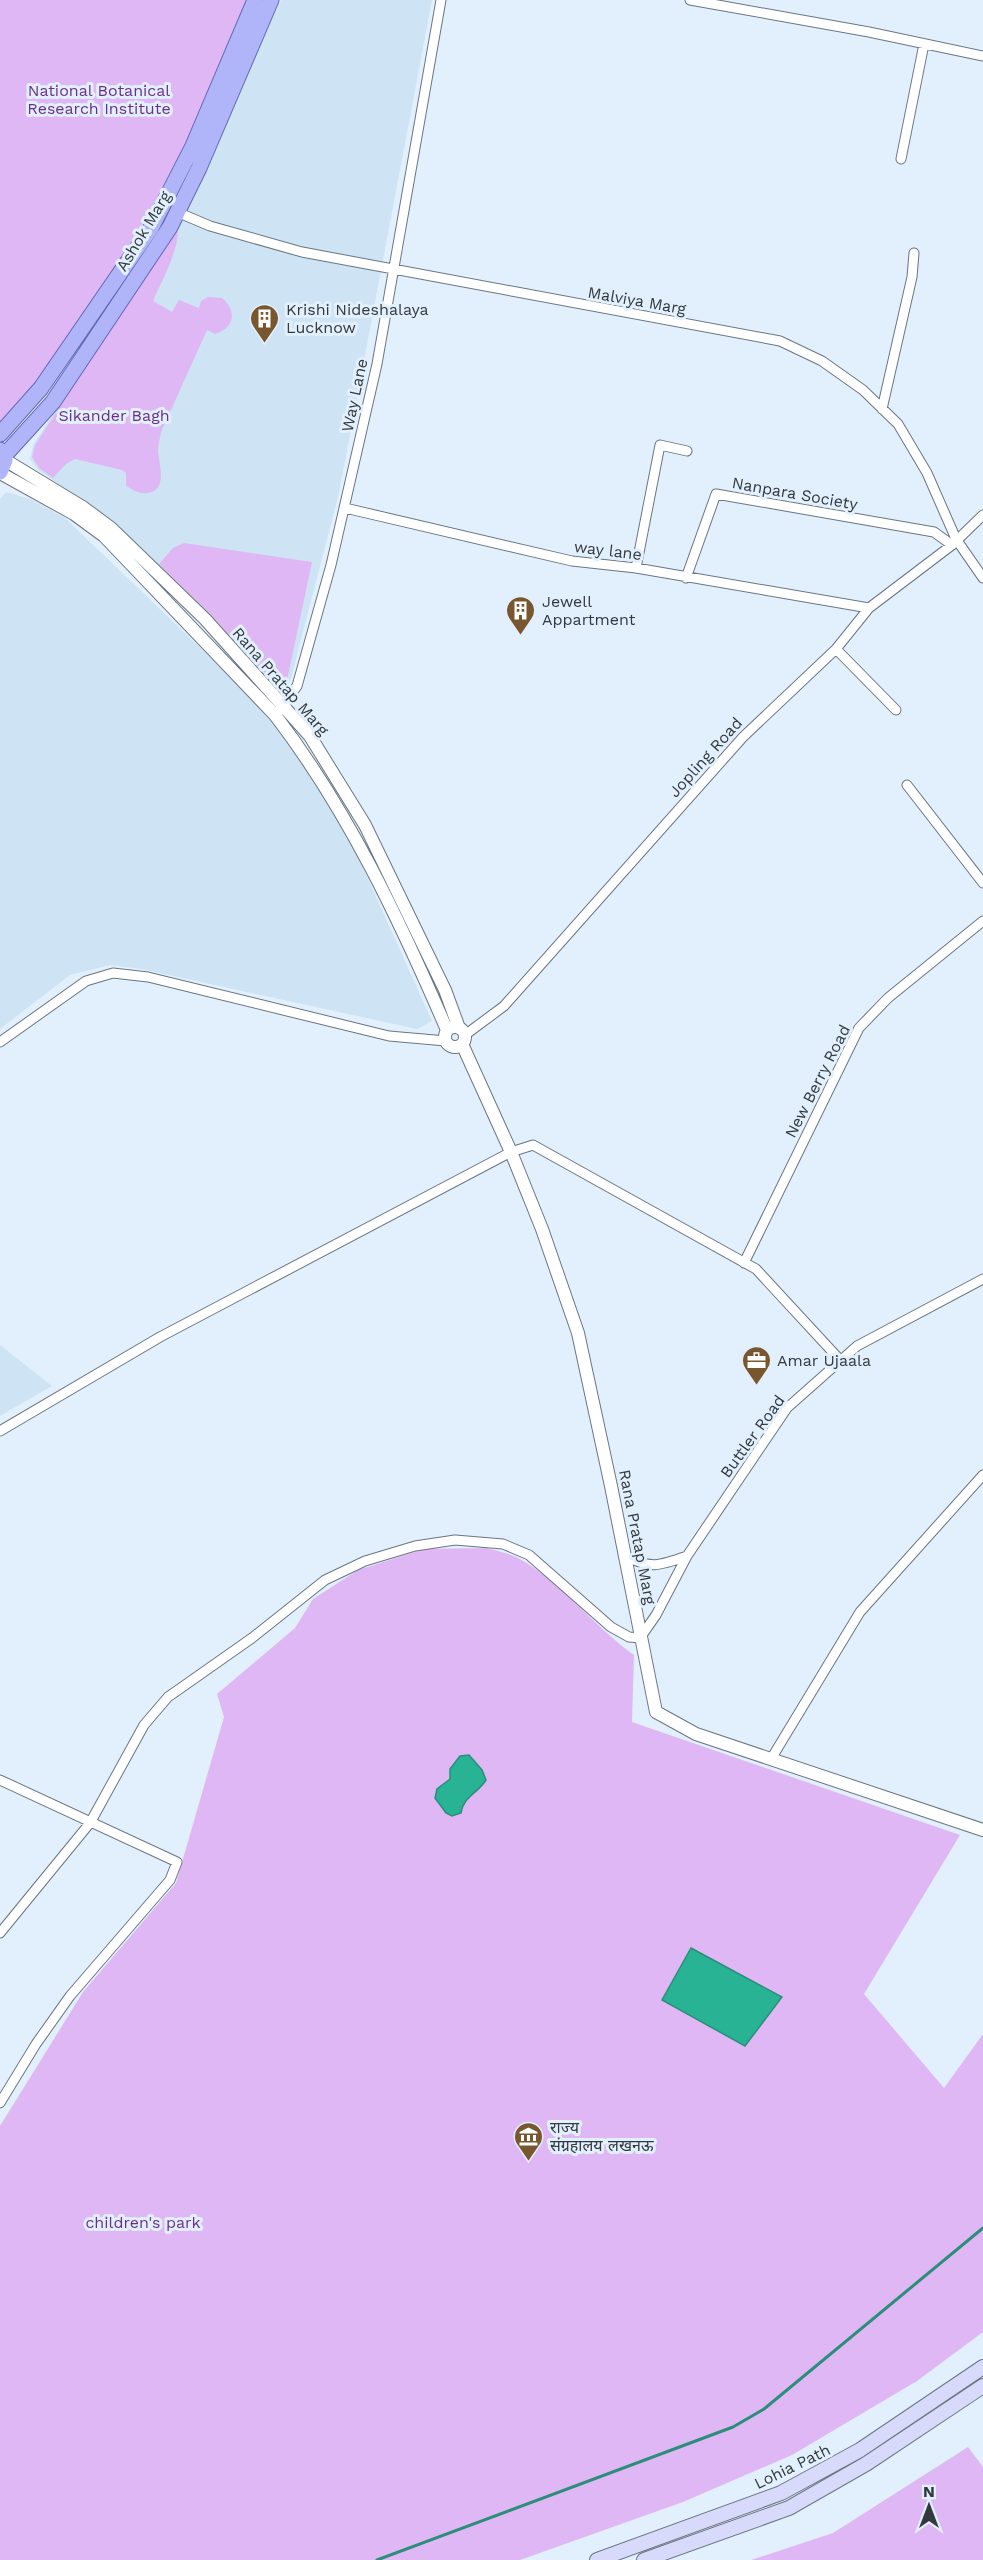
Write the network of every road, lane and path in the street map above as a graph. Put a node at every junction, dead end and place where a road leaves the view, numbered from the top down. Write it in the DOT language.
graph roads {
  1 [pos="255,0"];
  2 [pos="271,0"];
  3 [pos="441,0"];
  4 [pos="690,0"];
  5 [pos="924,44"];
  6 [pos="983,56"];
  7 [pos="901,159"];
  8 [pos="177,212"];
  9 [pos="914,253"];
  10 [pos="393,267"];
  11 [pos="882,409"];
  12 [pos="0,434"];
  13 [pos="687,451"];
  14 [pos="2,462"];
  15 [pos="345,508"];
  16 [pos="983,515"];
  17 [pos="954,542"];
  18 [pos="636,568"];
  19 [pos="686,578"];
  20 [pos="983,578"];
  21 [pos="869,608"];
  22 [pos="836,649"];
  23 [pos="896,710"];
  24 [pos="279,711"];
  25 [pos="907,785"];
  26 [pos="983,883"];
  27 [pos="983,921"];
  28 [pos="456,1036"];
  29 [pos="0,1042"];
  30 [pos="511,1152"];
  31 [pos="744,1263"];
  32 [pos="983,1279"];
  33 [pos="841,1361"];
  34 [pos="0,1431"];
  35 [pos="983,1475"];
  36 [pos="625,1556"];
  37 [pos="687,1556"];
  38 [pos="640,1638"];
  39 [pos="771,1759"];
  40 [pos="1,1783"];
  41 [pos="90,1823"];
  42 [pos="983,1830"];
  43 [pos="1,1930"];
  44 [pos="0,2103"];
  45 [pos="983,2367"];
  46 [pos="983,2386"];
  47 [pos="597,2560"];
  48 [pos="644,2560"];
  1 -- 12 [label="main road, Ashok Marg"];
  2 -- 8 [label="main road, Ashok Marg"];
  3 -- 10 [label="street, Way Lane"];
  4 -- 5 [label="street"];
  5 -- 6 [label="street"];
  5 -- 7 [label="street"];
  8 -- 10 [label="street, Malviya Marg"];
  8 -- 14 [label="main road, Ashok Marg"];
  9 -- 11 [label="street"];
  10 -- 11 [label="street, Malviya Marg"];
  10 -- 15 [label="street, Way Lane"];
  11 -- 17 [label="street, Malviya Marg"];
  13 -- 18 [label="street"];
  14 -- 24 [label="street, Rana Pratap Marg"];
  15 -- 18 [label="street, way lane"];
  15 -- 24 [label="street, Way Lane"];
  16 -- 17 [label="street, Jopling Road"];
  17 -- 19 [label="street, Nanpara Society"];
  17 -- 20 [label="street, Malviya Marg"];
  17 -- 21 [label="street, Jopling Road"];
  18 -- 19 [label="street, way lane"];
  19 -- 21 [label="street, way lane"];
  21 -- 22 [label="street, Jopling Road"];
  22 -- 23 [label="street"];
  22 -- 28 [label="street, Jopling Road"];
  24 -- 28 [label="street, Rana Pratap Marg"];
  25 -- 26 [label="street"];
  27 -- 31 [label="street, New Berry Road"];
  28 -- 29 [label="street"];
  28 -- 30 [label="street, Rana Pratap Marg"];
  30 -- 31 [label="street"];
  30 -- 34 [label="street"];
  30 -- 36 [label="street, Rana Pratap Marg"];
  31 -- 33 [label="street"];
  32 -- 33 [label="street, Buttler Road"];
  33 -- 37 [label="street, Buttler Road"];
  35 -- 39 [label="street"];
  36 -- 37 [label="street"];
  36 -- 38 [label="street, Rana Pratap Marg"];
  37 -- 38 [label="street, Buttler Road"];
  38 -- 39 [label="street, Rana Pratap Marg"];
  38 -- 41 [label="street"];
  39 -- 42 [label="street, Rana Pratap Marg"];
  40 -- 41 [label="street"];
  41 -- 43 [label="street"];
  41 -- 44 [label="street"];
  45 -- 47 [label="main road, Lohia Path"];
  46 -- 48 [label="main road, Lohia Path"];
}
